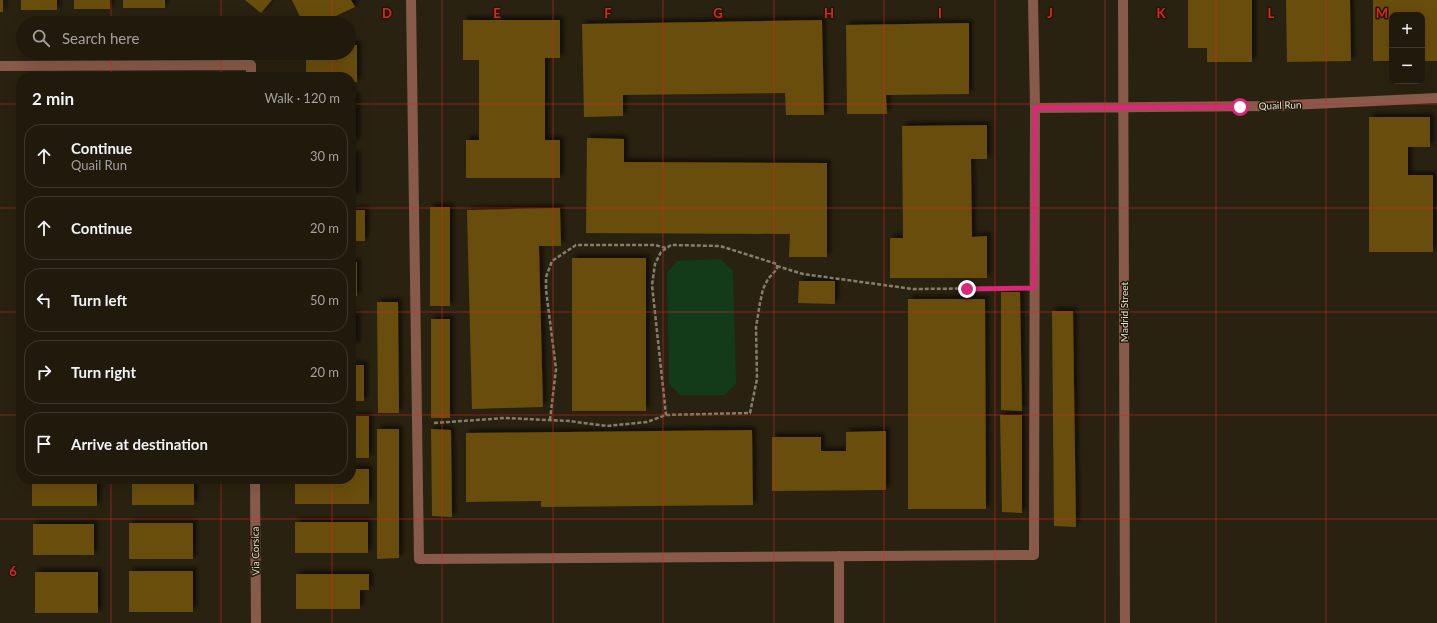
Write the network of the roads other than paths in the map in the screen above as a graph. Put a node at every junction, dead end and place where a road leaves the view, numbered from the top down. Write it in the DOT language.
graph roads {
  1 [pos="411,0"];
  2 [pos="1033,0"];
  3 [pos="1123,0"];
  4 [pos="0,66"];
  5 [pos="251,72"];
  6 [pos="1437,98"];
  7 [pos="1035,108"];
  8 [pos="1123,108"];
  9 [pos="255,484"];
  10 [pos="839,556"];
  11 [pos="256,623"];
  12 [pos="839,623"];
  13 [pos="1125,623"];
  1 -- 10 [label="street"];
  2 -- 7 [label="street"];
  3 -- 8 [label="street, Madrid Street"];
  4 -- 5 [label="street"];
  6 -- 8 [label="street, Quail Run"];
  7 -- 8 [label="street, Quail Run"];
  7 -- 10 [label="street"];
  8 -- 13 [label="street, Madrid Street"];
  9 -- 11 [label="street, Via Corsica"];
  10 -- 12 [label="street"];
}
